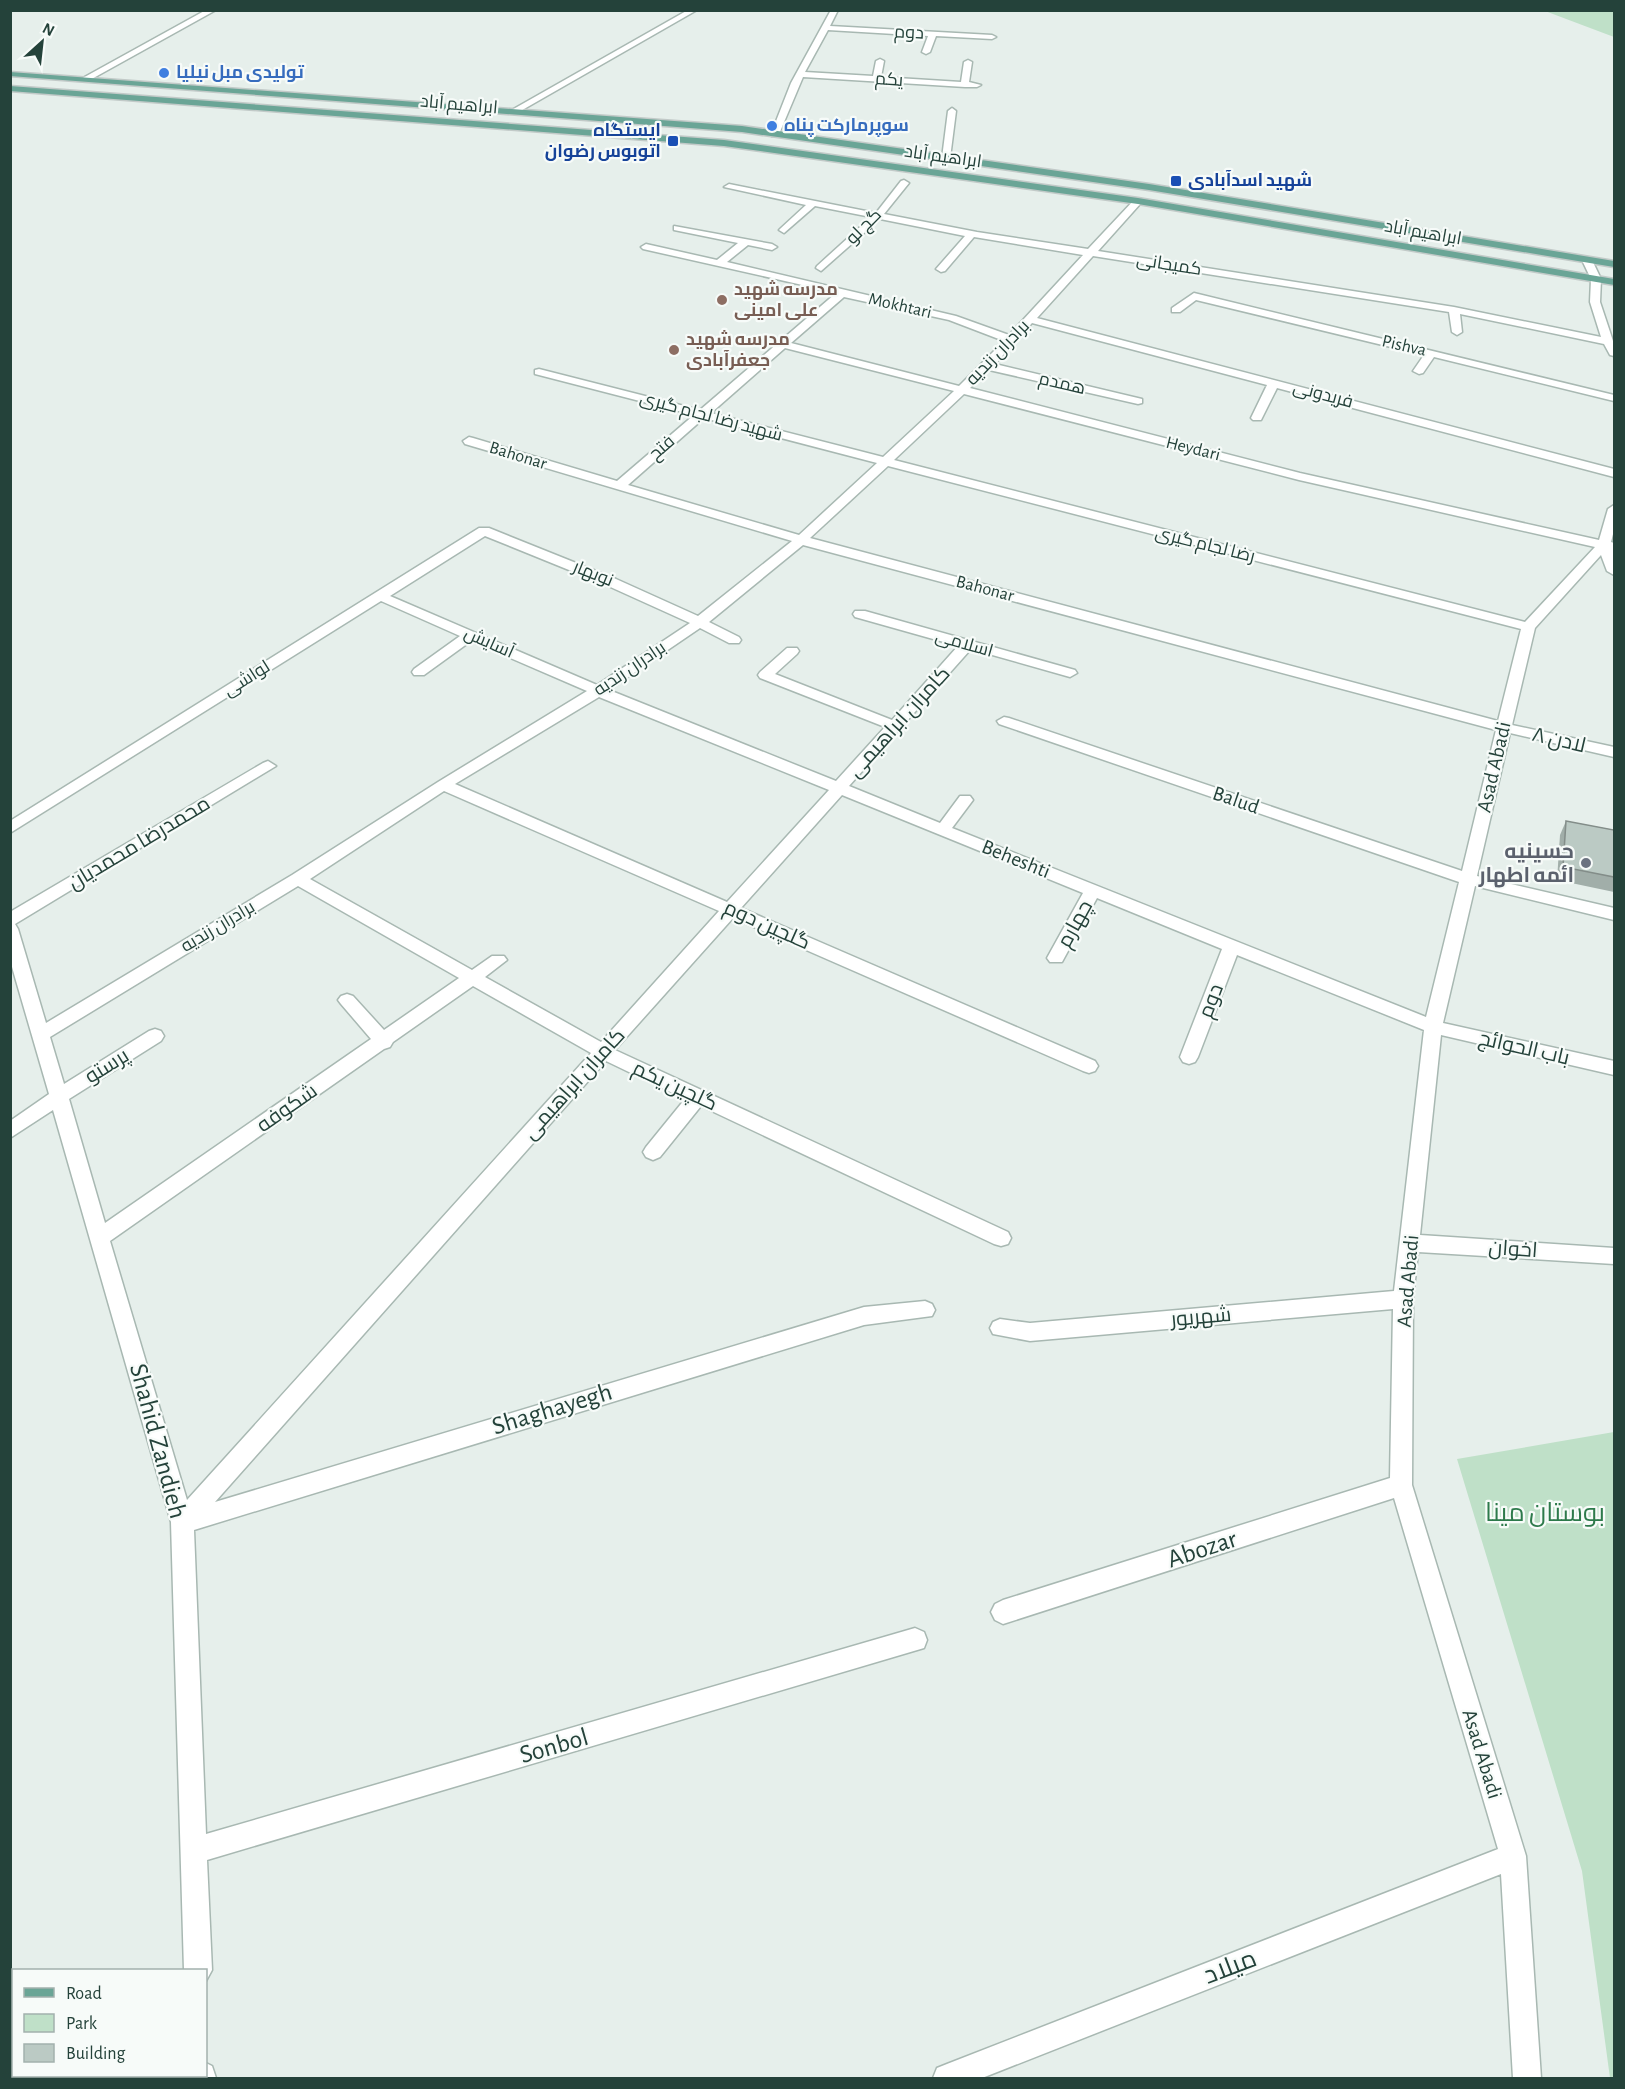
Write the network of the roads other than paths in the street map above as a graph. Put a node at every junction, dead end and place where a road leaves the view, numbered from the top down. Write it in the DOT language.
graph roads {
  1 [pos="213,10"];
  2 [pos="694,10"];
  3 [pos="836,10"];
  4 [pos="826,28"];
  5 [pos="933,34"];
  6 [pos="974,36"];
  7 [pos="992,37"];
  8 [pos="972,45"];
  9 [pos="926,52"];
  10 [pos="880,62"];
  11 [pos="968,62"];
  12 [pos="945,71"];
  13 [pos="10,74"];
  14 [pos="800,74"];
  15 [pos="85,79"];
  16 [pos="876,79"];
  17 [pos="942,83"];
  18 [pos="964,85"];
  19 [pos="977,85"];
  20 [pos="10,88"];
  21 [pos="514,111"];
  22 [pos="952,111"];
  23 [pos="775,134"];
  24 [pos="946,158"];
  25 [pos="903,183"];
  26 [pos="729,187"];
  27 [pos="1138,201"];
  28 [pos="812,204"];
  29 [pos="877,217"];
  30 [pos="677,228"];
  31 [pos="784,230"];
  32 [pos="972,234"];
  33 [pos="746,242"];
  34 [pos="646,247"];
  35 [pos="772,247"];
  36 [pos="1092,253"];
  37 [pos="1587,260"];
  38 [pos="719,263"];
  39 [pos="1614,264"];
  40 [pos="821,268"];
  41 [pos="941,269"];
  42 [pos="1596,279"];
  43 [pos="1614,282"];
  44 [pos="842,293"];
  45 [pos="1176,310"];
  46 [pos="1454,310"];
  47 [pos="1030,319"];
  48 [pos="1457,332"];
  49 [pos="1012,340"];
  50 [pos="1608,342"];
  51 [pos="783,344"];
  52 [pos="1431,352"];
  53 [pos="1614,353"];
  54 [pos="987,366"];
  55 [pos="1419,371"];
  56 [pos="539,372"];
  57 [pos="1274,382"];
  58 [pos="962,390"];
  59 [pos="1614,398"];
  60 [pos="1137,401"];
  61 [pos="702,414"];
  62 [pos="1257,418"];
  63 [pos="469,441"];
  64 [pos="883,462"];
  65 [pos="1614,473"];
  66 [pos="619,486"];
  67 [pos="1614,509"];
  68 [pos="484,531"];
  69 [pos="801,540"];
  70 [pos="1610,546"];
  71 [pos="1614,571"];
  72 [pos="380,596"];
  73 [pos="860,614"];
  74 [pos="700,622"];
  75 [pos="1528,627"];
  76 [pos="470,635"];
  77 [pos="734,640"];
  78 [pos="967,645"];
  79 [pos="792,651"];
  80 [pos="419,672"];
  81 [pos="1070,673"];
  82 [pos="598,691"];
  83 [pos="1004,721"];
  84 [pos="895,726"];
  85 [pos="1503,727"];
  86 [pos="1614,752"];
  87 [pos="267,766"];
  88 [pos="443,785"];
  89 [pos="839,788"];
  90 [pos="965,800"];
  91 [pos="10,828"];
  92 [pos="943,829"];
  93 [pos="298,879"];
  94 [pos="1468,879"];
  95 [pos="1093,890"];
  96 [pos="731,909"];
  97 [pos="1614,914"];
  98 [pos="10,920"];
  99 [pos="10,929"];
  100 [pos="1232,946"];
  101 [pos="1056,958"];
  102 [pos="498,960"];
  103 [pos="473,979"];
  104 [pos="347,1000"];
  105 [pos="1433,1027"];
  106 [pos="41,1034"];
  107 [pos="155,1036"];
  108 [pos="384,1042"];
  109 [pos="603,1052"];
  110 [pos="1189,1057"];
  111 [pos="1089,1066"];
  112 [pos="1614,1068"];
  113 [pos="59,1096"];
  114 [pos="698,1096"];
  115 [pos="10,1131"];
  116 [pos="653,1152"];
  117 [pos="100,1237"];
  118 [pos="1001,1238"];
  119 [pos="1411,1243"];
  120 [pos="1614,1256"];
  121 [pos="1403,1299"];
  122 [pos="925,1310"];
  123 [pos="999,1329"];
  124 [pos="1401,1485"];
  125 [pos="182,1522"];
  126 [pos="1003,1612"];
  127 [pos="915,1640"];
  128 [pos="194,1851"];
  129 [pos="1513,1856"];
  130 [pos="198,1969"];
  131 [pos="947,2079"];
  132 [pos="1527,2079"];
  1 -- 15 [label="street"];
  2 -- 21 [label="street"];
  3 -- 4 [label="street"];
  4 -- 5 [label="street, دوم"];
  4 -- 14 [label="street"];
  5 -- 6 [label="street, دوم"];
  5 -- 9 [label="street"];
  6 -- 7 [label="street, دوم"];
  6 -- 8 [label="street"];
  10 -- 16 [label="street, دوم"];
  11 -- 18 [label="street"];
  12 -- 17 [label="street"];
  13 -- 15 [label="main road, ابراهیم آباد"];
  14 -- 16 [label="street, یکم"];
  14 -- 23 [label="street"];
  15 -- 21 [label="main road, ابراهیم آباد"];
  16 -- 17 [label="street, یکم"];
  17 -- 18 [label="street, یکم"];
  18 -- 19 [label="street, یکم"];
  20 -- 27 [label="main road, ابراهیم آباد"];
  21 -- 23 [label="main road, ابراهیم آباد"];
  22 -- 24 [label="street"];
  23 -- 24 [label="main road, ابراهیم آباد"];
  24 -- 37 [label="main road, ابراهیم آباد"];
  25 -- 29 [label="street, گچ لو"];
  26 -- 28 [label="street, کمیجانی"];
  27 -- 36 [label="street, برادران زندیه"];
  27 -- 42 [label="main road, ابراهیم آباد"];
  28 -- 29 [label="street, کمیجانی"];
  28 -- 31 [label="street"];
  29 -- 32 [label="street, کمیجانی"];
  29 -- 40 [label="street, گچ لو"];
  30 -- 33 [label="street"];
  32 -- 36 [label="street, کمیجانی"];
  32 -- 41 [label="street"];
  33 -- 35 [label="street"];
  33 -- 38 [label="street"];
  34 -- 38 [label="street, Mokhtari"];
  36 -- 46 [label="street, کمیجانی"];
  36 -- 47 [label="street, برادران زندیه"];
  37 -- 39 [label="main road, ابراهیم آباد"];
  37 -- 42 [label="street"];
  38 -- 44 [label="street, Mokhtari"];
  42 -- 43 [label="main road, ابراهیم آباد"];
  42 -- 50 [label="street"];
  44 -- 49 [label="street, Mokhtari"];
  44 -- 51 [label="street, فتح"];
  45 -- 52 [label="street, Pishva"];
  46 -- 48 [label="street"];
  46 -- 50 [label="street, کمیجانی"];
  47 -- 49 [label="street, برادران زندیه"];
  47 -- 57 [label="street, فریدونی"];
  49 -- 54 [label="street, برادران زندیه"];
  50 -- 53 [label="street"];
  51 -- 58 [label="street, Heydari"];
  51 -- 61 [label="street, فتح"];
  52 -- 55 [label="street"];
  52 -- 59 [label="street, Pishva"];
  54 -- 58 [label="street, برادران زندیه"];
  54 -- 60 [label="street, همدم"];
  56 -- 61 [label="street, شهید رضا لجام گیری"];
  57 -- 62 [label="street"];
  57 -- 65 [label="street, فریدونی"];
  58 -- 64 [label="street, برادران زندیه"];
  58 -- 70 [label="street, Heydari"];
  61 -- 64 [label="street, شهید رضا لجام گیری"];
  61 -- 66 [label="street, فتح"];
  63 -- 66 [label="street, Bahonar"];
  64 -- 69 [label="street, برادران زندیه"];
  64 -- 75 [label="street, رضا لجام گیری"];
  66 -- 69 [label="street, Bahonar"];
  67 -- 70 [label="street, Asad Abadi"];
  68 -- 72 [label="street, لواشی"];
  68 -- 74 [label="street, نوبهار"];
  69 -- 74 [label="street, برادران زندیه"];
  69 -- 85 [label="street, Bahonar"];
  70 -- 71 [label="street"];
  70 -- 75 [label="street, Asad Abadi"];
  72 -- 76 [label="street, آسایش"];
  72 -- 91 [label="street, لواشی"];
  73 -- 78 [label="street, اسلامی"];
  74 -- 77 [label="street"];
  74 -- 82 [label="street, برادران زندیه"];
  75 -- 85 [label="street, Asad Abadi"];
  76 -- 80 [label="street"];
  76 -- 82 [label="street, آسایش"];
  78 -- 81 [label="street, اسلامی"];
  78 -- 84 [label="street, کامران ابراهیمی"];
  79 -- 84 [label="street"];
  82 -- 88 [label="street, برادران زندیه"];
  82 -- 89 [label="street, Beheshti"];
  83 -- 94 [label="street, Balud"];
  84 -- 89 [label="street, کامران ابراهیمی"];
  85 -- 86 [label="street, لادن ۸"];
  85 -- 94 [label="street, Asad Abadi"];
  87 -- 98 [label="street, محمدرضا محمدیان"];
  88 -- 93 [label="street, برادران زندیه"];
  88 -- 96 [label="street, گلچین دوم"];
  89 -- 92 [label="street, Beheshti"];
  89 -- 96 [label="street, کامران ابراهیمی"];
  90 -- 92 [label="street"];
  92 -- 95 [label="street, Beheshti"];
  93 -- 103 [label="street, گلچین یکم"];
  93 -- 106 [label="street, برادران زندیه"];
  94 -- 97 [label="street, Balud"];
  94 -- 105 [label="street, Asad Abadi"];
  95 -- 100 [label="street, Beheshti"];
  95 -- 101 [label="street, چهارم"];
  96 -- 109 [label="street, کامران ابراهیمی"];
  96 -- 111 [label="street, گلچین دوم"];
  99 -- 106 [label="street, Shahid Zandieh"];
  100 -- 105 [label="street, Beheshti"];
  100 -- 110 [label="street, دوم"];
  102 -- 103 [label="street, شکوفه"];
  103 -- 108 [label="street, شکوفه"];
  103 -- 109 [label="street, گلچین یکم"];
  104 -- 108 [label="street"];
  105 -- 112 [label="street, باب الحوائج"];
  105 -- 119 [label="street, Asad Abadi"];
  106 -- 113 [label="street, Shahid Zandieh"];
  107 -- 113 [label="street, پرستو"];
  108 -- 117 [label="street, شکوفه"];
  109 -- 114 [label="street, گلچین یکم"];
  109 -- 125 [label="street, کامران ابراهیمی"];
  113 -- 115 [label="street, پرستو"];
  113 -- 117 [label="street, Shahid Zandieh"];
  114 -- 116 [label="street"];
  114 -- 118 [label="street, گلچین یکم"];
  117 -- 125 [label="street, Shahid Zandieh"];
  119 -- 120 [label="street, اخوان"];
  119 -- 121 [label="street, Asad Abadi"];
  121 -- 123 [label="street, شهریور"];
  121 -- 124 [label="street, Asad Abadi"];
  122 -- 125 [label="street, Shaghayegh"];
  124 -- 126 [label="street, Abozar"];
  124 -- 129 [label="street, Asad Abadi"];
  125 -- 128 [label="street, Shahid Zandieh"];
  127 -- 128 [label="street, Sonbol"];
  128 -- 130 [label="street, Shahid Zandieh"];
  129 -- 131 [label="street, میلاد"];
  129 -- 132 [label="street, Asad Abadi"];
}
